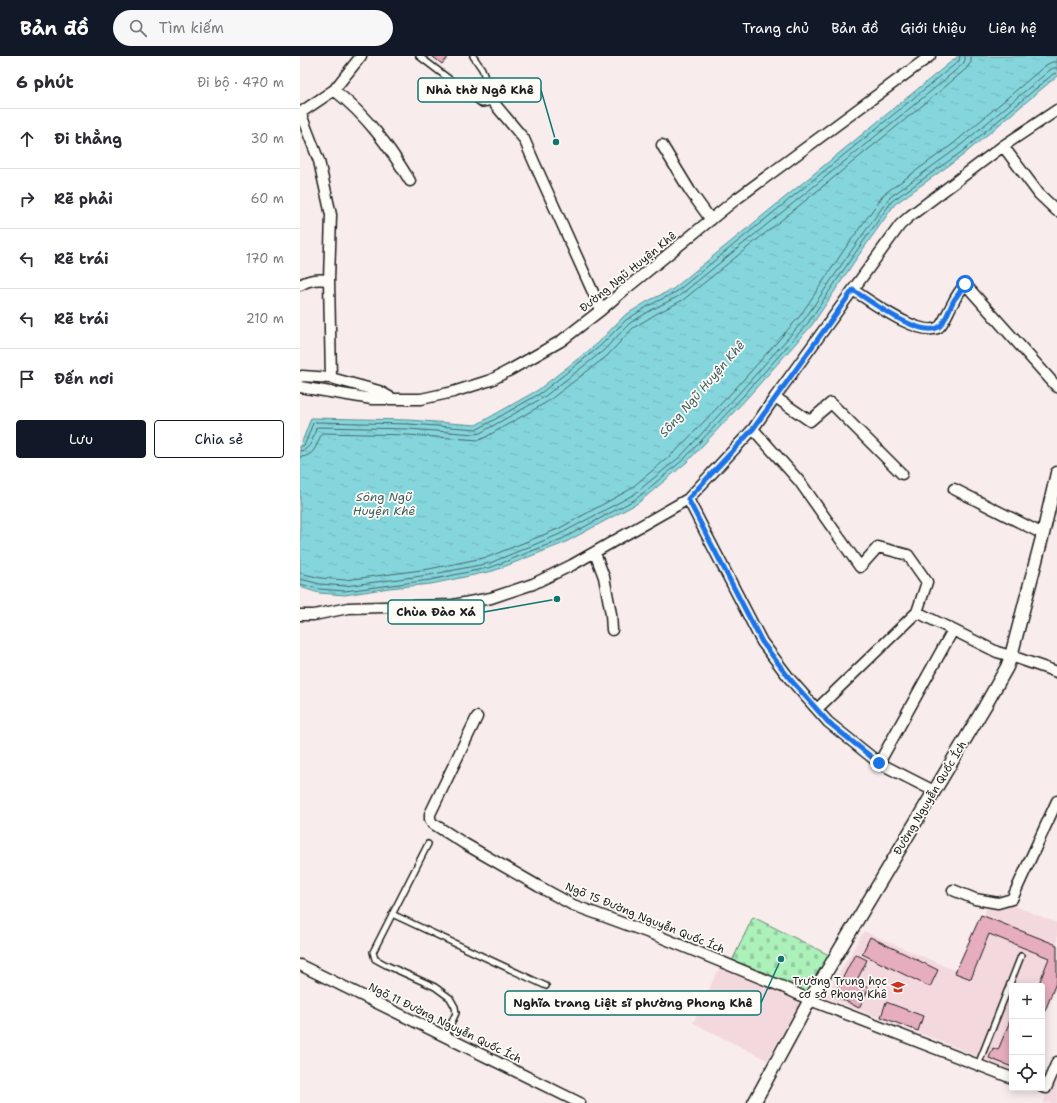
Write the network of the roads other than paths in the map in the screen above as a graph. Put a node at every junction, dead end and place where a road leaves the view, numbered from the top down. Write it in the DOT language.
graph roads {
  1 [pos="361,56"];
  2 [pos="419,56"];
  3 [pos="473,56"];
  4 [pos="930,56"];
  5 [pos="334,90"];
  6 [pos="493,102"];
  7 [pos="1057,110"];
  8 [pos="300,113"];
  9 [pos="662,145"];
  10 [pos="1003,146"];
  11 [pos="410,181"];
  12 [pos="1057,211"];
  13 [pos="711,220"];
  14 [pos="329,280"];
  15 [pos="300,285"];
  16 [pos="853,290"];
  17 [pos="601,310"];
  18 [pos="300,377"];
  19 [pos="331,378"];
  20 [pos="1057,387"];
  21 [pos="301,389"];
  22 [pos="775,397"];
  23 [pos="393,399"];
  24 [pos="753,429"];
  25 [pos="1057,473"];
  26 [pos="902,474"];
  27 [pos="954,489"];
  28 [pos="688,499"];
  29 [pos="1043,534"];
  30 [pos="595,552"];
  31 [pos="917,612"];
  32 [pos="300,615"];
  33 [pos="612,630"];
  34 [pos="953,630"];
  35 [pos="1011,656"];
  36 [pos="1056,670"];
  37 [pos="817,709"];
  38 [pos="477,717"];
  39 [pos="879,763"];
  40 [pos="934,791"];
  41 [pos="1057,801"];
  42 [pos="428,844"];
  43 [pos="953,890"];
  44 [pos="392,914"];
  45 [pos="1021,956"];
  46 [pos="300,965"];
  47 [pos="546,986"];
  48 [pos="810,1000"];
  49 [pos="445,1036"];
  50 [pos="1057,1062"];
  51 [pos="978,1065"];
  52 [pos="1009,1077"];
  53 [pos="1045,1088"];
  54 [pos="580,1103"];
  55 [pos="754,1103"];
  1 -- 5 [label="street"];
  2 -- 6 [label="lane"];
  3 -- 6 [label="lane"];
  4 -- 13 [label="street, Đường Ngũ Huyện Khê"];
  5 -- 8 [label="street"];
  5 -- 11 [label="street"];
  6 -- 17 [label="street"];
  7 -- 10 [label="street"];
  8 -- 14 [label="street"];
  9 -- 13 [label="street"];
  10 -- 12 [label="street"];
  10 -- 16 [label="street"];
  13 -- 17 [label="street, Đường Ngũ Huyện Khê"];
  14 -- 15 [label="street"];
  14 -- 19 [label="street"];
  16 -- 20 [label="street"];
  16 -- 22 [label="street"];
  17 -- 23 [label="street, Đường Ngũ Huyện Khê"];
  18 -- 19 [label="street"];
  19 -- 23 [label="street"];
  21 -- 23 [label="street, Đường Ngũ Huyện Khê"];
  22 -- 24 [label="street"];
  22 -- 26 [label="street"];
  24 -- 28 [label="street"];
  24 -- 31 [label="street"];
  25 -- 29 [label="street, Đường Nguyễn Quốc Ích"];
  27 -- 29 [label="street"];
  28 -- 30 [label="street"];
  28 -- 37 [label="street"];
  29 -- 35 [label="street, Đường Nguyễn Quốc Ích"];
  30 -- 32 [label="street"];
  30 -- 33 [label="street"];
  31 -- 34 [label="street"];
  31 -- 37 [label="street"];
  34 -- 35 [label="street"];
  34 -- 39 [label="street"];
  35 -- 36 [label="street"];
  35 -- 40 [label="street, Đường Nguyễn Quốc Ích"];
  37 -- 39 [label="street"];
  38 -- 48 [label="street, Ngõ 15 Đường Nguyễn Quốc Ích"];
  39 -- 40 [label="street"];
  40 -- 48 [label="street, Đường Nguyễn Quốc Ích"];
  41 -- 43 [label="street"];
  42 -- 44 [label="lane"];
  44 -- 47 [label="lane"];
  44 -- 49 [label="lane"];
  45 -- 51 [label="lane"];
  46 -- 49 [label="street, Ngõ 11 Đường Nguyễn Quốc Ích"];
  48 -- 51 [label="street, Ngõ 15 Đường Nguyễn Quốc Ích"];
  48 -- 55 [label="street, Đường Nguyễn Quốc Ích"];
  49 -- 54 [label="street, Ngõ 11 Đường Nguyễn Quốc Ích"];
  50 -- 53 [label="street"];
  51 -- 52 [label="street, Ngõ 15 Đường Nguyễn Quốc Ích"];
}
